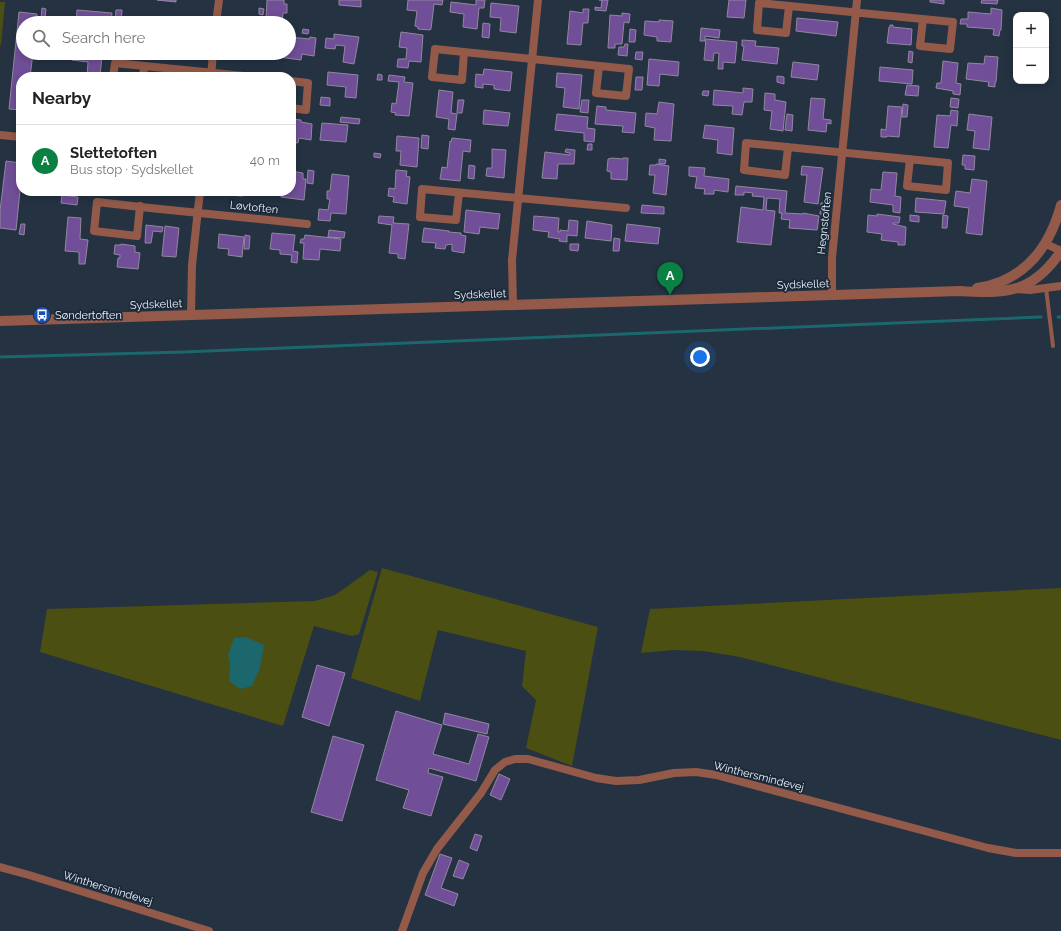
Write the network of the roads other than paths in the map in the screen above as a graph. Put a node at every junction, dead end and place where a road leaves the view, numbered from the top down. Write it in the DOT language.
graph roads {
  1 [pos="219,0"];
  2 [pos="538,0"];
  3 [pos="857,0"];
  4 [pos="789,6"];
  5 [pos="856,13"];
  6 [pos="217,16"];
  7 [pos="923,19"];
  8 [pos="464,52"];
  9 [pos="532,59"];
  10 [pos="213,60"];
  11 [pos="144,66"];
  12 [pos="599,66"];
  13 [pos="114,72"];
  14 [pos="143,72"];
  15 [pos="189,72"];
  16 [pos="211,72"];
  17 [pos="296,82"];
  18 [pos="296,109"];
  19 [pos="0,135"];
  20 [pos="16,137"];
  21 [pos="788,147"];
  22 [pos="842,152"];
  23 [pos="910,159"];
  24 [pos="459,193"];
  25 [pos="200,196"];
  26 [pos="518,198"];
  27 [pos="1061,205"];
  28 [pos="140,206"];
  29 [pos="626,208"];
  30 [pos="198,212"];
  31 [pos="307,224"];
  32 [pos="1046,244"];
  33 [pos="1061,251"];
  34 [pos="1061,286"];
  35 [pos="1046,288"];
  36 [pos="1016,289"];
  37 [pos="960,291"];
  38 [pos="832,295"];
  39 [pos="513,305"];
  40 [pos="191,315"];
  41 [pos="0,321"];
  42 [pos="1052,346"];
  43 [pos="1061,853"];
  44 [pos="0,867"];
  45 [pos="208,931"];
  46 [pos="402,931"];
  1 -- 6 [label="street"];
  2 -- 9 [label="street"];
  3 -- 5 [label="street, Hegnstoften"];
  4 -- 4 [label="street"];
  4 -- 5 [label="street"];
  5 -- 7 [label="street"];
  5 -- 22 [label="street, Hegnstoften"];
  7 -- 7 [label="street"];
  8 -- 8 [label="street"];
  8 -- 9 [label="street"];
  9 -- 12 [label="street"];
  9 -- 26 [label="street"];
  10 -- 16 [label="street"];
  11 -- 13 [label="street"];
  11 -- 14 [label="street"];
  11 -- 15 [label="street"];
  12 -- 12 [label="street"];
  17 -- 18 [label="street"];
  19 -- 20 [label="street"];
  21 -- 21 [label="street"];
  21 -- 22 [label="street"];
  22 -- 23 [label="street"];
  22 -- 38 [label="street, Hegnstoften"];
  23 -- 23 [label="street"];
  24 -- 24 [label="street"];
  24 -- 26 [label="street"];
  25 -- 30 [label="street"];
  26 -- 29 [label="street"];
  26 -- 39 [label="street"];
  27 -- 32 [label="street"];
  28 -- 28 [label="street, Løvtoften"];
  28 -- 30 [label="street, Løvtoften"];
  30 -- 31 [label="street, Løvtoften"];
  30 -- 40 [label="street"];
  32 -- 33 [label="street, Sydskellet"];
  32 -- 37 [label="street, Sydskellet"];
  33 -- 36 [label="street, Sydskellet"];
  34 -- 35 [label="street, Sydskellet"];
  35 -- 36 [label="street, Sydskellet"];
  35 -- 42 [label="lane"];
  36 -- 37 [label="street, Sydskellet"];
  37 -- 38 [label="street, Sydskellet"];
  38 -- 39 [label="street, Sydskellet"];
  39 -- 40 [label="street, Sydskellet"];
  40 -- 41 [label="street, Sydskellet"];
  43 -- 46 [label="street, Winthersmindevej"];
  44 -- 45 [label="street, Winthersmindevej"];
}
